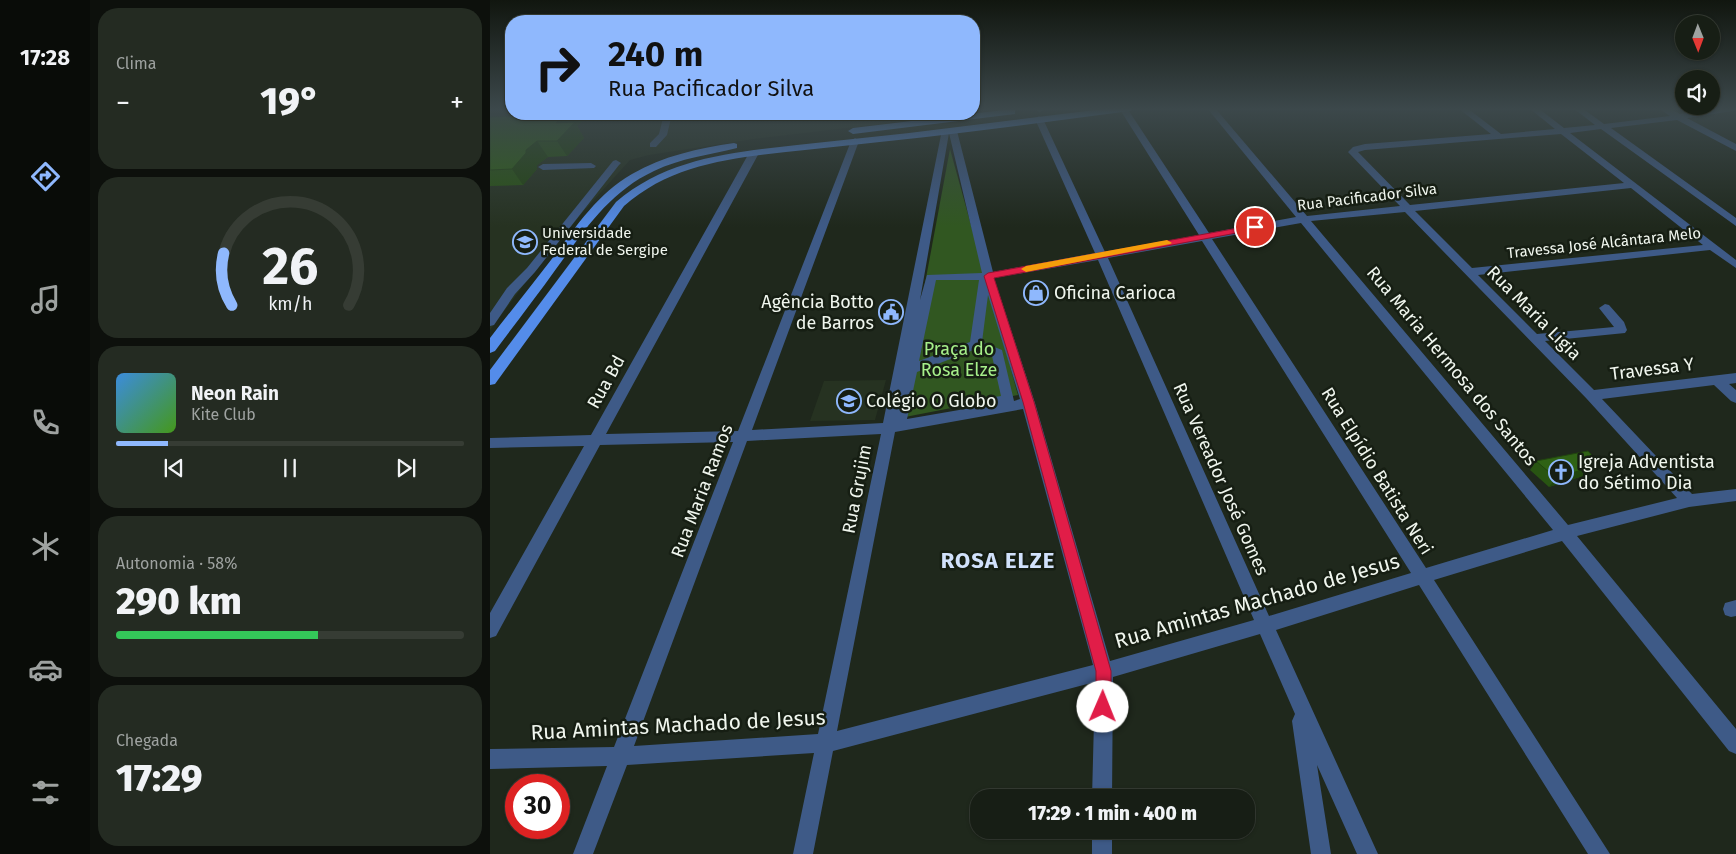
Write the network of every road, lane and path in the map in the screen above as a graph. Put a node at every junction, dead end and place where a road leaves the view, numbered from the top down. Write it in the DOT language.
graph roads {
  1 [pos="719,148"];
  2 [pos="797,148"];
  3 [pos="852,148"];
  4 [pos="946,148"];
  5 [pos="954,148"];
  6 [pos="1056,148"];
  7 [pos="1151,148"];
  8 [pos="1245,148"];
  9 [pos="1363,148"];
  10 [pos="1585,148"];
  11 [pos="1634,148"];
  12 [pos="754,153"];
  13 [pos="616,163"];
  14 [pos="591,166"];
  15 [pos="543,167"];
  16 [pos="1633,185"];
  17 [pos="1405,207"];
  18 [pos="1305,219"];
  19 [pos="1736,223"];
  20 [pos="1205,236"];
  21 [pos="1712,247"];
  22 [pos="1102,254"];
  23 [pos="1736,265"];
  24 [pos="1468,272"];
  25 [pos="988,276"];
  26 [pos="1605,308"];
  27 [pos="490,322"];
  28 [pos="1534,338"];
  29 [pos="976,344"];
  30 [pos="490,348"];
  31 [pos="910,370"];
  32 [pos="1736,378"];
  33 [pos="490,380"];
  34 [pos="1717,380"];
  35 [pos="1591,395"];
  36 [pos="1736,398"];
  37 [pos="1028,402"];
  38 [pos="884,424"];
  39 [pos="748,433"];
  40 [pos="490,437"];
  41 [pos="601,437"];
  42 [pos="490,443"];
  43 [pos="1736,495"];
  44 [pos="1689,501"];
  45 [pos="1565,532"];
  46 [pos="1422,577"];
  47 [pos="1265,625"];
  48 [pos="490,630"];
  49 [pos="1104,671"];
  50 [pos="1299,705"];
  51 [pos="826,743"];
  52 [pos="1736,744"];
  53 [pos="620,756"];
  54 [pos="490,759"];
  55 [pos="1102,789"];
  56 [pos="1102,839"];
  57 [pos="583,854"];
  58 [pos="803,854"];
  59 [pos="1102,854"];
  60 [pos="1320,854"];
  61 [pos="1368,854"];
  62 [pos="1600,854"];
  1 -- 30 [label="main road"];
  2 -- 12 [label="main road"];
  3 -- 39 [label="street, Rua Maria Ramos"];
  4 -- 38 [label="street, Rua Grujim"];
  5 -- 25 [label="street"];
  6 -- 22 [label="street, Rua Vereador José Gomes"];
  7 -- 20 [label="street, Rua Elpídio Batista Neri"];
  8 -- 18 [label="street, Rua Maria Hermosa dos Santos"];
  9 -- 17 [label="street, Rua Maria Ligia"];
  10 -- 16 [label="street"];
  11 -- 19 [label="street"];
  12 -- 33 [label="main road"];
  12 -- 41 [label="street, Rua Bd"];
  13 -- 27 [label="street"];
  14 -- 15 [label="street"];
  16 -- 17 [label="street, Rua Pacificador Silva"];
  16 -- 21 [label="street"];
  17 -- 18 [label="street, Rua Pacificador Silva"];
  17 -- 24 [label="street, Rua Maria Ligia"];
  18 -- 20 [label="street, Rua Pacificador Silva"];
  18 -- 45 [label="street, Rua Maria Hermosa dos Santos"];
  20 -- 22 [label="street, Rua Pacificador Silva"];
  20 -- 46 [label="street, Rua Elpídio Batista Neri"];
  21 -- 23 [label="street"];
  21 -- 24 [label="street, Travessa José Alcântara Melo"];
  22 -- 25 [label="street, Rua Pacificador Silva"];
  22 -- 47 [label="street, Rua Vereador José Gomes"];
  24 -- 28 [label="street, Rua Maria Ligia"];
  25 -- 37 [label="street"];
  26 -- 28 [label="street"];
  28 -- 35 [label="street, Rua Maria Ligia"];
  29 -- 31 [label="street"];
  29 -- 31 [label="street"];
  29 -- 31 [label="street"];
  32 -- 34 [label="street, Travessa Y"];
  34 -- 35 [label="street, Travessa Y"];
  34 -- 36 [label="street, Travessa Y"];
  35 -- 44 [label="street, Rua Maria Ligia"];
  37 -- 38 [label="street"];
  37 -- 49 [label="street"];
  38 -- 39 [label="street"];
  38 -- 51 [label="street, Rua Grujim"];
  39 -- 41 [label="street"];
  39 -- 53 [label="street, Rua Maria Ramos"];
  40 -- 41 [label="street"];
  41 -- 42 [label="street"];
  41 -- 48 [label="street, Rua Bd"];
  43 -- 44 [label="street, Rua Amintas Machado de Jesus"];
  44 -- 45 [label="street, Rua Amintas Machado de Jesus"];
  45 -- 46 [label="street, Rua Amintas Machado de Jesus"];
  45 -- 52 [label="street, Rua Maria Hermosa dos Santos"];
  46 -- 47 [label="street, Rua Amintas Machado de Jesus"];
  46 -- 62 [label="street, Rua Elpídio Batista Neri"];
  47 -- 49 [label="street, Rua Amintas Machado de Jesus"];
  47 -- 50 [label="street, Rua Vereador José Gomes"];
  49 -- 51 [label="street, Rua Amintas Machado de Jesus"];
  49 -- 55 [label="street"];
  50 -- 60 [label="street"];
  50 -- 61 [label="street, Rua Vereador José Gomes"];
  51 -- 53 [label="street, Rua Amintas Machado de Jesus"];
  51 -- 58 [label="street, Rua Grujim"];
  53 -- 54 [label="street, Rua Amintas Machado de Jesus"];
  53 -- 57 [label="street, Rua Maria Ramos"];
  56 -- 59 [label="street"];
}
